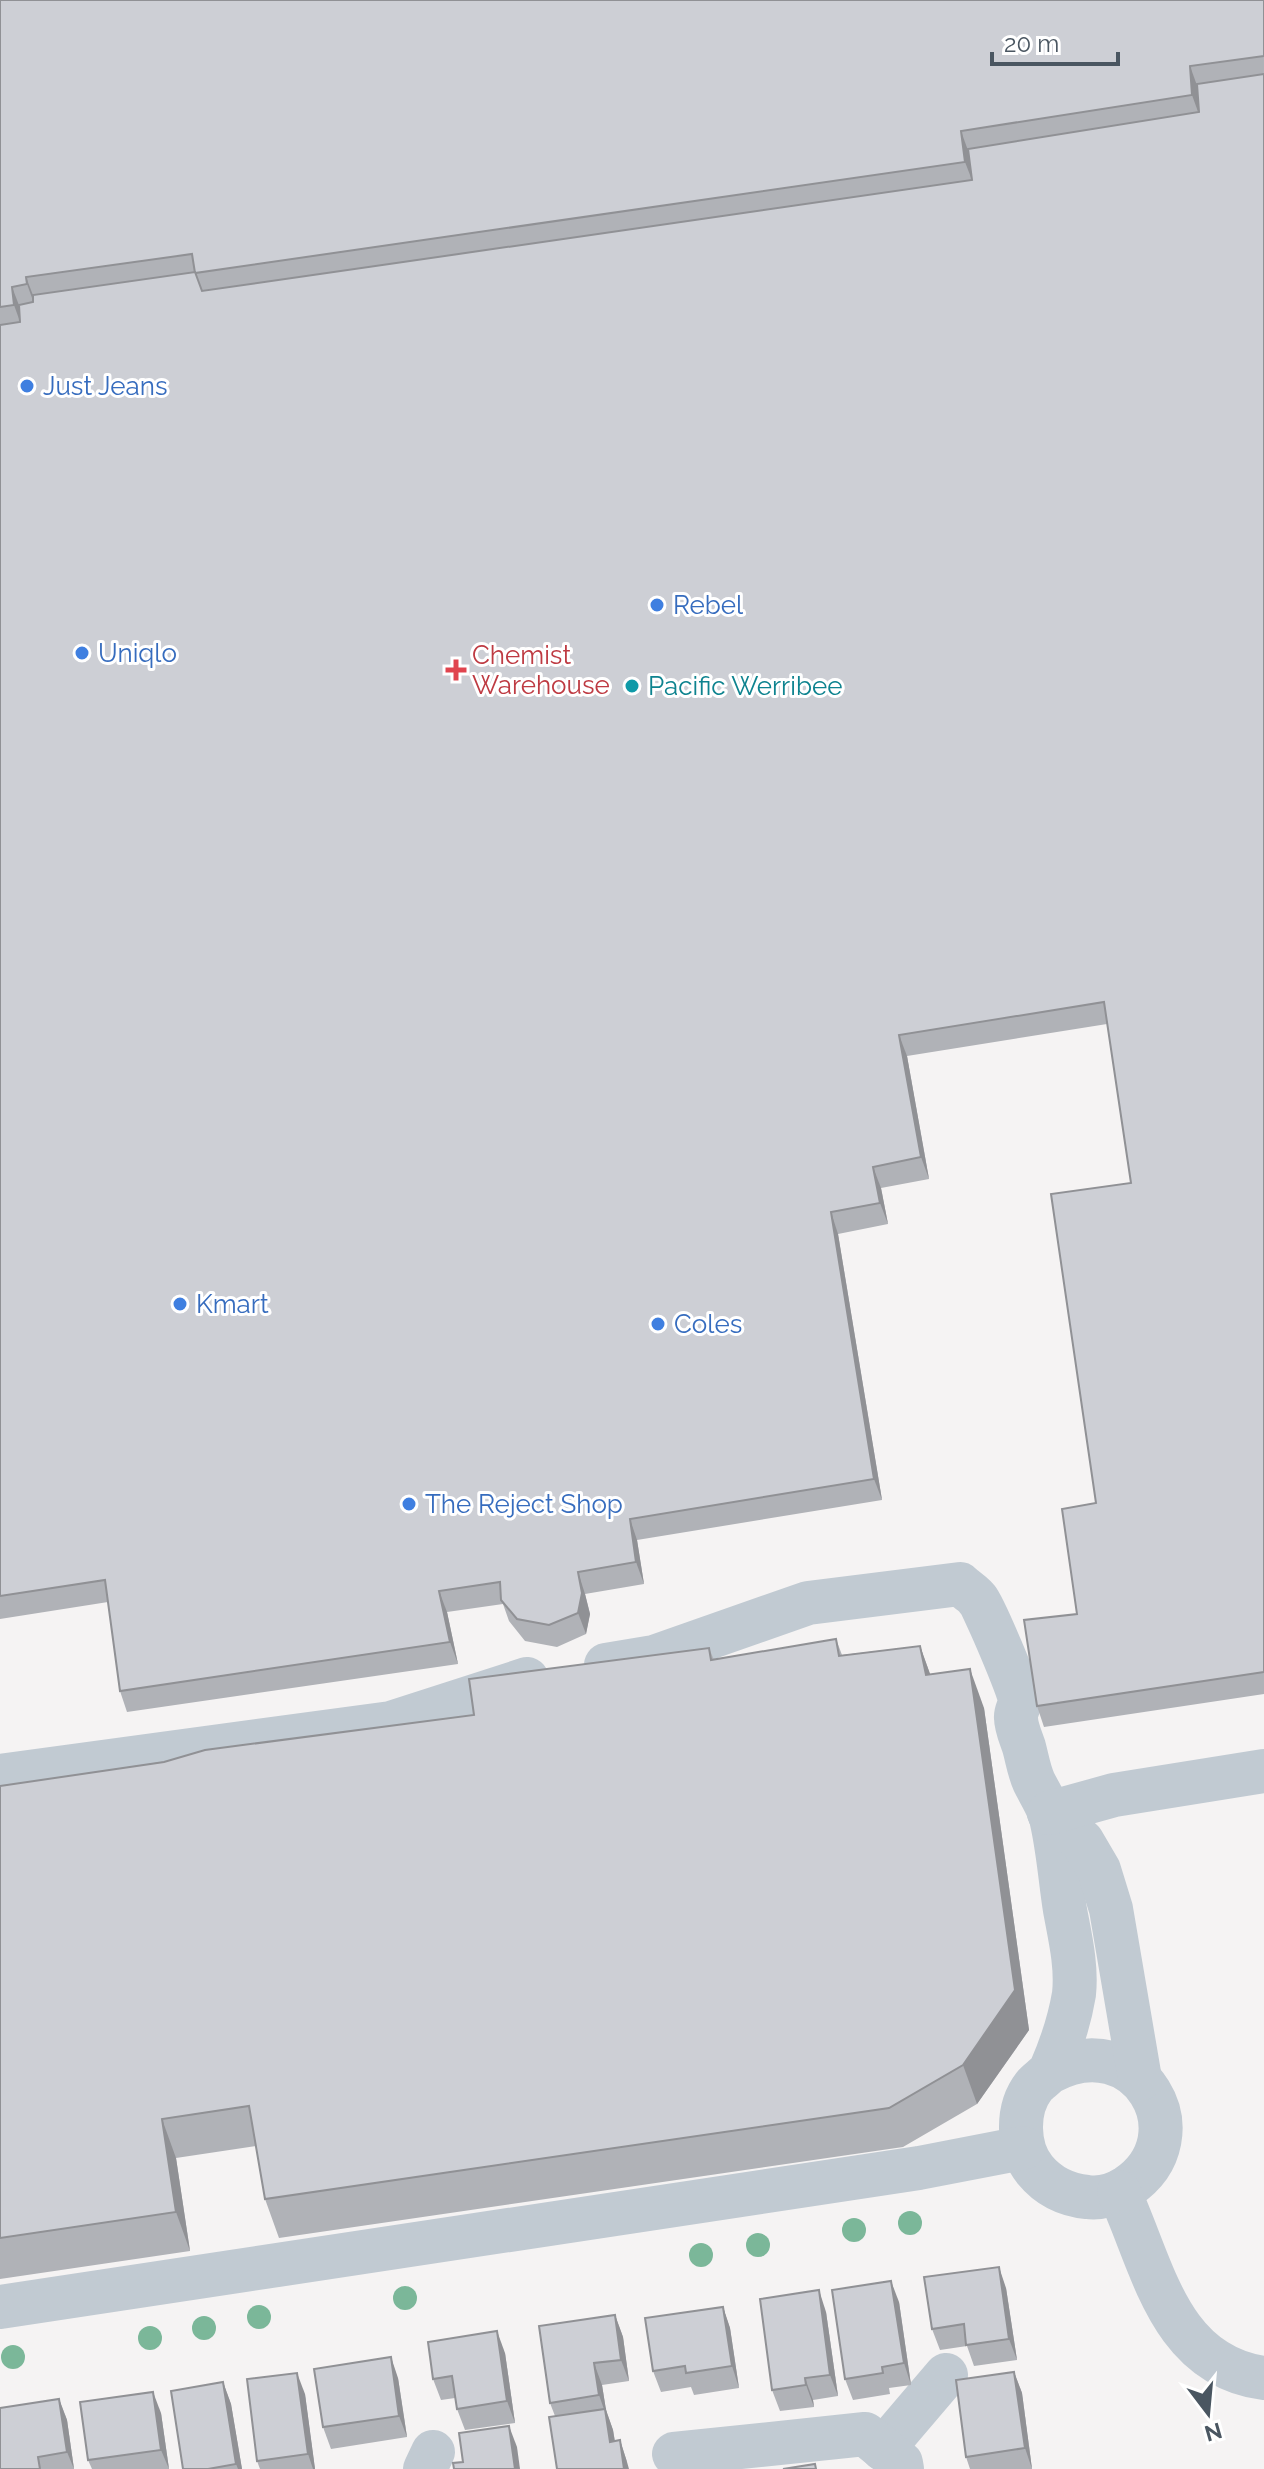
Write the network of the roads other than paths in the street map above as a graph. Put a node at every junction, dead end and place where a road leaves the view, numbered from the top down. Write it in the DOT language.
graph roads {
  1 [pos="1264,1771"];
  2 [pos="0,1776"];
  3 [pos="1049,1813"];
  4 [pos="1050,2072"];
  5 [pos="1140,2079"];
  6 [pos="1023,2148"];
  7 [pos="1119,2192"];
  8 [pos="0,2307"];
  9 [pos="946,2375"];
  10 [pos="1264,2378"];
  11 [pos="674,2454"];
  12 [pos="892,2459"];
  1 -- 3 [label="street"];
  2 -- 3 [label="street"];
  3 -- 4 [label="street"];
  3 -- 5 [label="street"];
  4 -- 5 [label="street"];
  4 -- 6 [label="street"];
  5 -- 7 [label="street"];
  6 -- 7 [label="street"];
  6 -- 8 [label="street"];
  7 -- 10 [label="street"];
  9 -- 12 [label="street"];
  11 -- 12 [label="street"];
}
